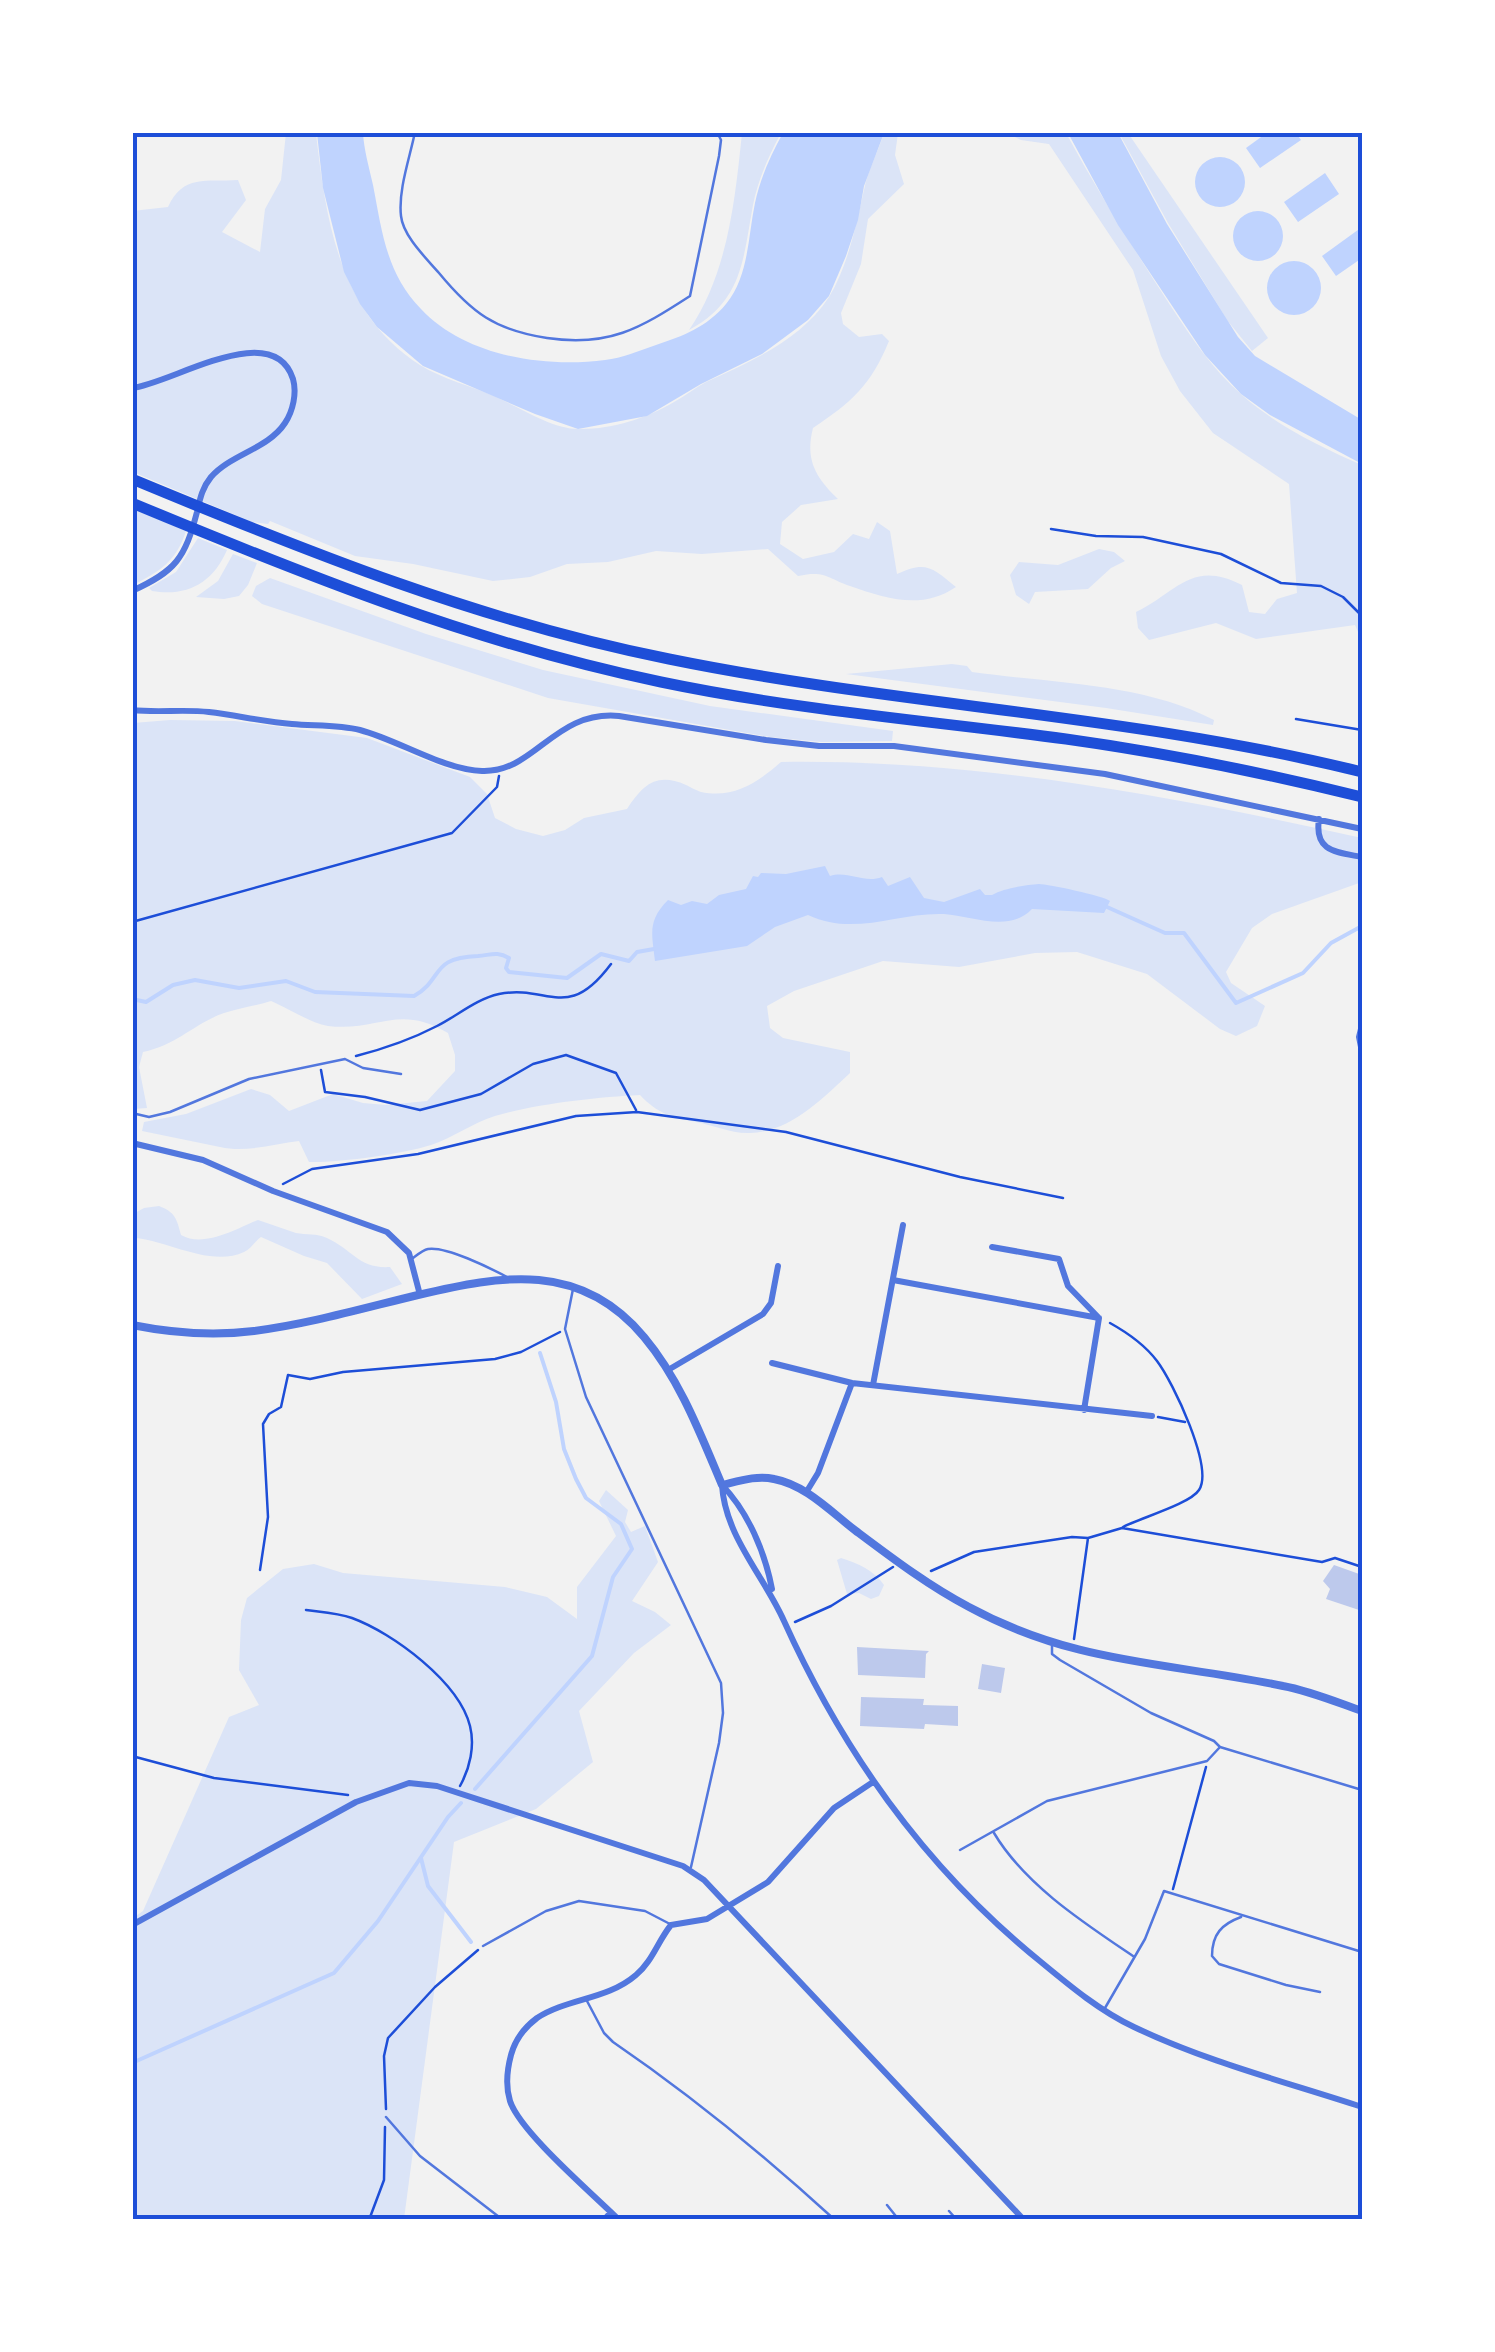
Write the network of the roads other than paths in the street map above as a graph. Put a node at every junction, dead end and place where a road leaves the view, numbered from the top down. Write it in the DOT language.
graph roads {
  1 [pos="415,132"];
  2 [pos="717,132"];
  3 [pos="132,388"];
  4 [pos="132,479"];
  5 [pos="132,503"];
  6 [pos="132,590"];
  7 [pos="132,710"];
  8 [pos="1362,772"];
  9 [pos="1362,797"];
  10 [pos="1319,818"];
  11 [pos="1362,829"];
  12 [pos="1362,857"];
  13 [pos="1362,1025"];
  14 [pos="1362,1052"];
  15 [pos="401,1074"];
  16 [pos="132,1113"];
  17 [pos="132,1144"];
  18 [pos="903,1225"];
  19 [pos="992,1247"];
  20 [pos="412,1259"];
  21 [pos="778,1266"];
  22 [pos="508,1277"];
  23 [pos="893,1280"];
  24 [pos="574,1288"];
  25 [pos="420,1294"];
  26 [pos="1099,1318"];
  27 [pos="132,1325"];
  28 [pos="772,1363"];
  29 [pos="668,1370"];
  30 [pos="852,1383"];
  31 [pos="872,1385"];
  32 [pos="1084,1410"];
  33 [pos="1152,1416"];
  34 [pos="722,1485"];
  35 [pos="807,1491"];
  36 [pos="773,1596"];
  37 [pos="1052,1645"];
  38 [pos="1362,1711"];
  39 [pos="1220,1747"];
  40 [pos="872,1782"];
  41 [pos="1362,1790"];
  42 [pos="994,1832"];
  43 [pos="960,1850"];
  44 [pos="690,1868"];
  45 [pos="730,1908"];
  46 [pos="1244,1916"];
  47 [pos="132,1925"];
  48 [pos="671,1925"];
  49 [pos="483,1946"];
  50 [pos="1362,1952"];
  51 [pos="1134,1957"];
  52 [pos="1320,1992"];
  53 [pos="587,2000"];
  54 [pos="1104,2010"];
  55 [pos="1362,2107"];
  56 [pos="386,2117"];
  57 [pos="887,2205"];
  58 [pos="949,2211"];
  59 [pos="611,2212"];
  60 [pos="503,2220"];
  61 [pos="604,2220"];
  62 [pos="619,2220"];
  63 [pos="834,2220"];
  64 [pos="900,2220"];
  65 [pos="957,2220"];
  66 [pos="1024,2220"];
  1 -- 2 [label="lane"];
  3 -- 6 [label="street"];
  4 -- 8 [label="highway"];
  5 -- 9 [label="highway"];
  7 -- 10 [label="street"];
  10 -- 11 [label="street"];
  10 -- 12 [label="street"];
  13 -- 14 [label="street"];
  15 -- 16 [label="lane"];
  17 -- 20 [label="street"];
  18 -- 23 [label="street"];
  19 -- 26 [label="street"];
  20 -- 22 [label="lane"];
  20 -- 25 [label="street"];
  21 -- 29 [label="street"];
  22 -- 24 [label="street"];
  22 -- 25 [label="street"];
  23 -- 26 [label="street"];
  23 -- 31 [label="street"];
  24 -- 29 [label="street"];
  24 -- 44 [label="lane"];
  25 -- 27 [label="street"];
  26 -- 32 [label="street"];
  28 -- 30 [label="street"];
  29 -- 34 [label="street"];
  30 -- 31 [label="street"];
  30 -- 35 [label="street"];
  31 -- 32 [label="street"];
  32 -- 33 [label="street"];
  34 -- 35 [label="street"];
  34 -- 36 [label="street"];
  34 -- 36 [label="street"];
  35 -- 37 [label="street"];
  36 -- 40 [label="street"];
  37 -- 38 [label="street"];
  37 -- 39 [label="lane"];
  39 -- 41 [label="lane"];
  39 -- 42 [label="lane"];
  40 -- 45 [label="street"];
  40 -- 54 [label="street"];
  42 -- 43 [label="lane"];
  42 -- 51 [label="lane"];
  44 -- 45 [label="street"];
  44 -- 47 [label="street"];
  45 -- 48 [label="street"];
  45 -- 66 [label="street"];
  46 -- 50 [label="lane"];
  46 -- 51 [label="lane"];
  46 -- 52 [label="lane"];
  48 -- 49 [label="lane"];
  48 -- 53 [label="street"];
  51 -- 54 [label="lane"];
  53 -- 59 [label="street"];
  53 -- 63 [label="lane"];
  54 -- 55 [label="street"];
  56 -- 60 [label="lane"];
  57 -- 64 [label="lane"];
  58 -- 65 [label="lane"];
  59 -- 61 [label="street"];
  59 -- 62 [label="street"];
}
